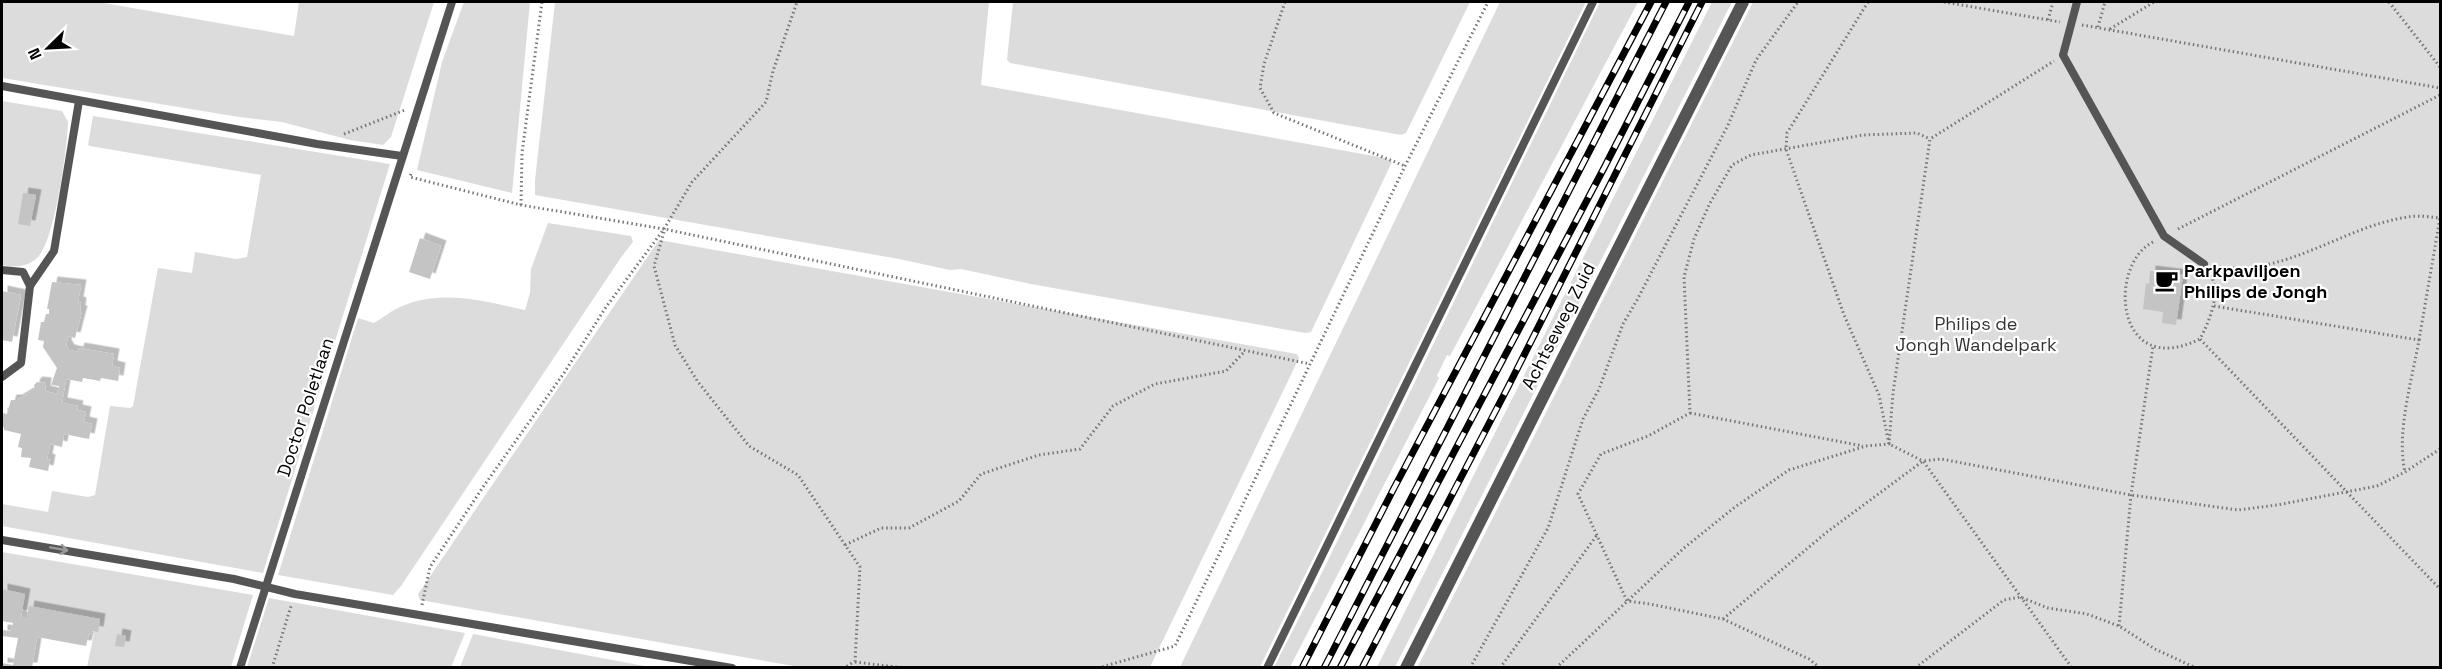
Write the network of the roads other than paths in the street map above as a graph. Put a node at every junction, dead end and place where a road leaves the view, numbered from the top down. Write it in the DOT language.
graph roads {
  1 [pos="452,2"];
  2 [pos="1593,2"];
  3 [pos="1743,2"];
  4 [pos="2077,2"];
  5 [pos="2,86"];
  6 [pos="79,101"];
  7 [pos="402,156"];
  8 [pos="2204,264"];
  9 [pos="2,270"];
  10 [pos="30,286"];
  11 [pos="2,377"];
  12 [pos="2,540"];
  13 [pos="266,586"];
  14 [pos="240,668"];
  15 [pos="732,668"];
  16 [pos="1268,668"];
  17 [pos="1406,668"];
  1 -- 7 [label="lane, Doctor Poletlaan"];
  2 -- 16 [label="lane"];
  3 -- 17 [label="street, Achtseweg Zuid"];
  4 -- 8 [label="lane"];
  5 -- 6 [label="lane"];
  6 -- 7 [label="lane"];
  6 -- 10 [label="lane"];
  7 -- 13 [label="lane, Doctor Poletlaan"];
  9 -- 10 [label="lane"];
  10 -- 11 [label="lane"];
  12 -- 13 [label="lane, one-way"];
  13 -- 14 [label="lane, Doctor Poletlaan"];
  13 -- 15 [label="lane"];
}
